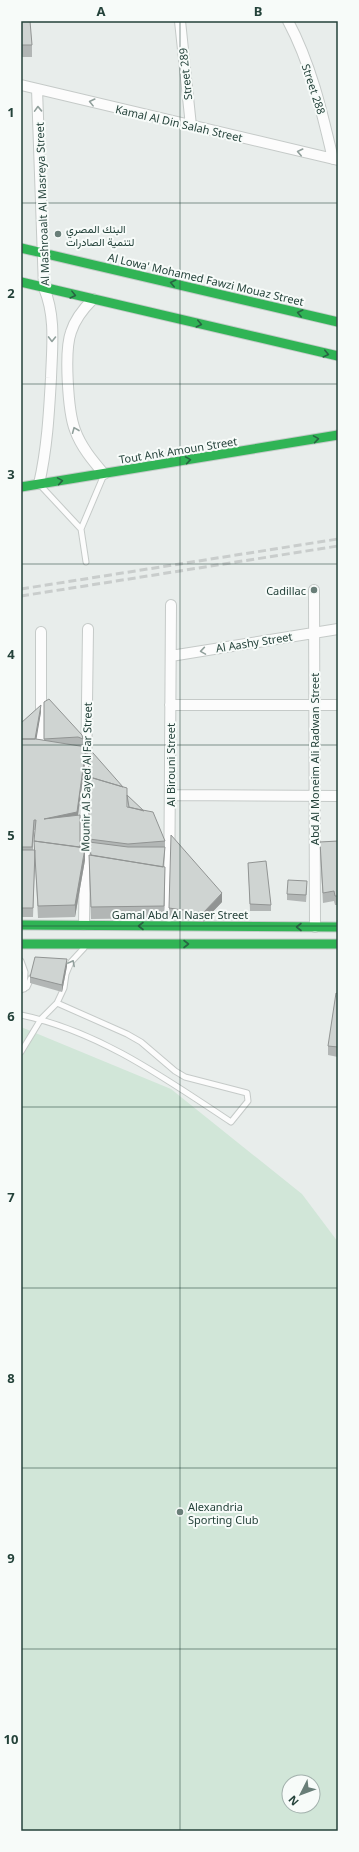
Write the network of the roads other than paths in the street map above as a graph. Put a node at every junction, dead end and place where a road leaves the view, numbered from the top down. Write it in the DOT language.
graph roads {
  1 [pos="180,21"];
  2 [pos="288,21"];
  3 [pos="21,85"];
  4 [pos="37,89"];
  5 [pos="191,126"];
  6 [pos="335,160"];
  7 [pos="21,248"];
  8 [pos="44,253"];
  9 [pos="21,282"];
  10 [pos="44,288"];
  11 [pos="93,299"];
  12 [pos="338,322"];
  13 [pos="338,356"];
  14 [pos="338,435"];
  15 [pos="104,474"];
  16 [pos="39,484"];
  17 [pos="21,487"];
  18 [pos="81,529"];
  19 [pos="86,562"];
  20 [pos="314,590"];
  21 [pos="171,605"];
  22 [pos="88,629"];
  23 [pos="338,629"];
  24 [pos="40,632"];
  25 [pos="314,633"];
  26 [pos="171,656"];
  27 [pos="170,705"];
  28 [pos="314,705"];
  29 [pos="338,705"];
  30 [pos="28,748"];
  31 [pos="41,748"];
  32 [pos="52,748"];
  33 [pos="75,748"];
  34 [pos="87,749"];
  35 [pos="170,795"];
  36 [pos="315,796"];
  37 [pos="338,796"];
  38 [pos="21,925"];
  39 [pos="84,925"];
  40 [pos="49,926"];
  41 [pos="169,926"];
  42 [pos="315,927"];
  43 [pos="338,927"];
  44 [pos="21,944"];
  45 [pos="89,944"];
  46 [pos="338,944"];
  47 [pos="46,947"];
  48 [pos="21,961"];
  49 [pos="33,971"];
  50 [pos="22,990"];
  51 [pos="57,1002"];
  52 [pos="21,1015"];
  53 [pos="41,1019"];
  54 [pos="21,1052"];
  1 -- 5 [label="street, Street 289"];
  2 -- 6 [label="street, Street 288"];
  3 -- 4 [label="street, Kamal Al Din Salah Street"];
  5 -- 4 [label="street, Kamal Al Din Salah Street, one-way"];
  8 -- 4 [label="street, Al Mashroaalt Al Masreya Street, one-way"];
  6 -- 5 [label="street, Kamal Al Din Salah Street, one-way"];
  7 -- 8 [label="main road, Al Lowa' Mohamed Fawzi Mouaz Street"];
  8 -- 10 [label="street, Al Mashroaalt Al Masreya Street"];
  12 -- 8 [label="main road, Al Lowa' Mohamed Fawzi Mouaz Street, one-way"];
  9 -- 10 [label="main road"];
  10 -- 11 [label="main road, one-way"];
  10 -- 16 [label="street, Al Mashroaalt Al Masreya Street, one-way"];
  11 -- 13 [label="main road, one-way"];
  15 -- 11 [label="street, one-way"];
  15 -- 14 [label="main road, Tout Ank Amoun Street, one-way"];
  16 -- 15 [label="main road, Tout Ank Amoun Street, one-way"];
  15 -- 18 [label="lane"];
  16 -- 17 [label="main road, Tout Ank Amoun Street"];
  16 -- 18 [label="lane"];
  18 -- 19 [label="lane"];
  20 -- 25 [label="street, Abd Al Moneim Ali Radwan Street"];
  21 -- 26 [label="street, Al Birouni Street"];
  22 -- 34 [label="street, Mounir Al Sayed Al Far Street"];
  23 -- 25 [label="street, Al Aashy Street"];
  24 -- 31 [label="street"];
  25 -- 26 [label="street, Al Aashy Street, one-way"];
  25 -- 28 [label="street, Abd Al Moneim Ali Radwan Street"];
  26 -- 27 [label="street, Al Birouni Street"];
  27 -- 28 [label="street"];
  27 -- 35 [label="street, Al Birouni Street"];
  28 -- 29 [label="street"];
  28 -- 36 [label="street, Abd Al Moneim Ali Radwan Street"];
  30 -- 31 [label="street"];
  31 -- 32 [label="street"];
  33 -- 34 [label="street"];
  34 -- 39 [label="street, Mounir Al Sayed Al Far Street"];
  35 -- 36 [label="street"];
  35 -- 41 [label="street, Al Birouni Street"];
  36 -- 37 [label="street"];
  36 -- 42 [label="street, Abd Al Moneim Ali Radwan Street"];
  38 -- 40 [label="main road, Gamal Abd Al Naser Street"];
  39 -- 40 [label="main road, Gamal Abd Al Naser Street"];
  41 -- 39 [label="main road, Gamal Abd Al Naser Street, one-way"];
  40 -- 47 [label="main road"];
  42 -- 41 [label="main road, Gamal Abd Al Naser Street, one-way"];
  42 -- 43 [label="main road, Gamal Abd Al Naser Street"];
  44 -- 47 [label="main road"];
  45 -- 46 [label="main road, one-way"];
  45 -- 47 [label="main road"];
  51 -- 45 [label="lane, one-way"];
  48 -- 50 [label="lane"];
  49 -- 50 [label="lane"];
  51 -- 53 [label="lane"];
  51 -- 53 [label="lane"];
  52 -- 53 [label="lane"];
  53 -- 54 [label="lane"];
}
